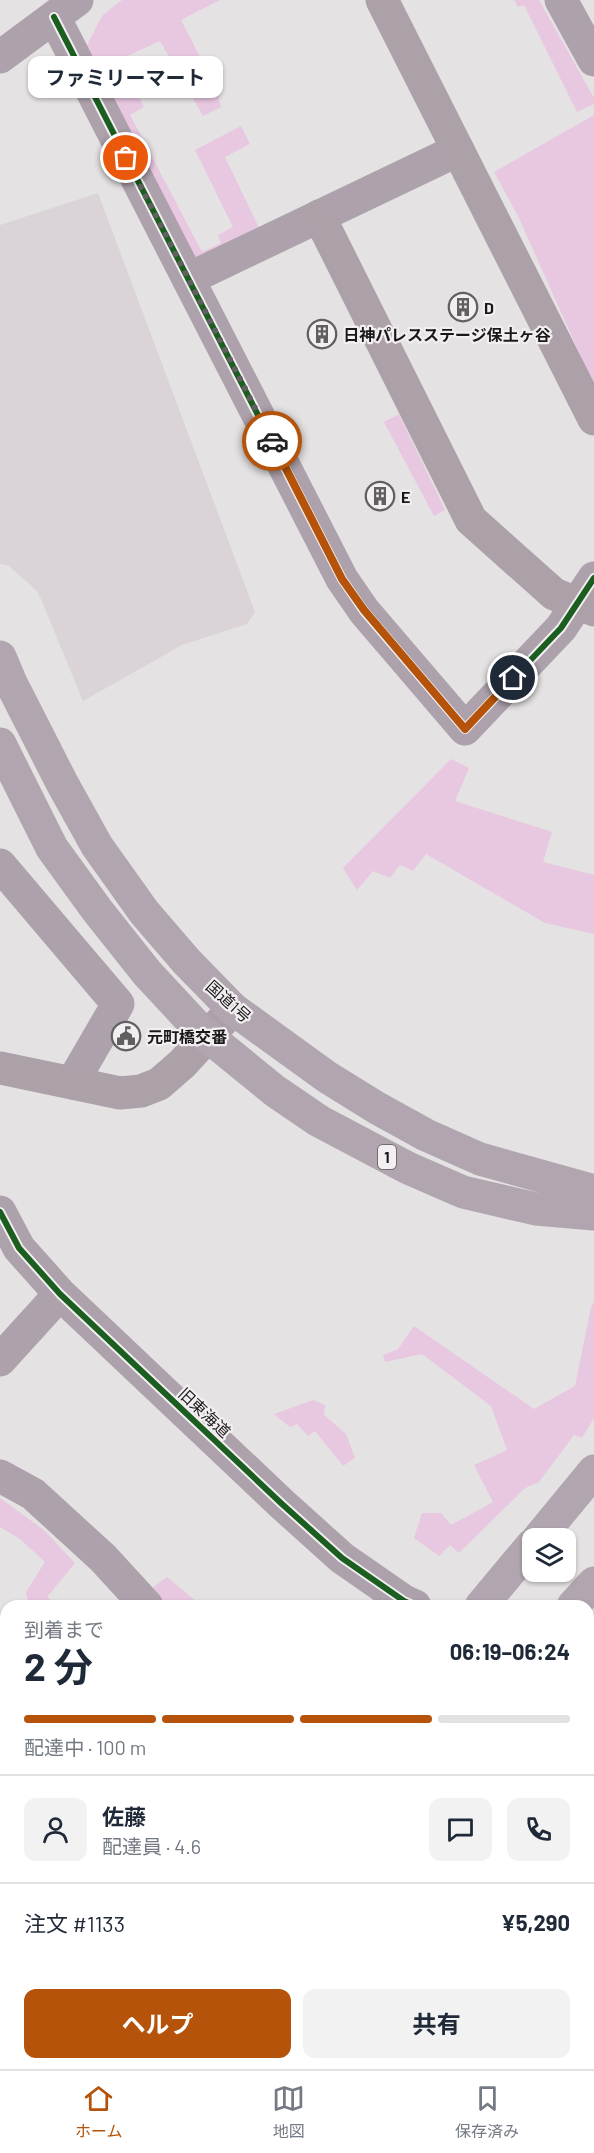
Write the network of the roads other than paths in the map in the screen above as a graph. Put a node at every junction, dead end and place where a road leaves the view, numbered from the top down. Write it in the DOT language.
graph roads {
  1 [pos="382,0"];
  2 [pos="561,0"];
  3 [pos="65,9"];
  4 [pos="0,57"];
  5 [pos="594,60"];
  6 [pos="458,150"];
  7 [pos="320,216"];
  8 [pos="188,279"];
  9 [pos="594,419"];
  10 [pos="594,578"];
  11 [pos="585,607"];
  12 [pos="0,657"];
  13 [pos="0,744"];
  14 [pos="0,865"];
  15 [pos="233,1009"];
  16 [pos="208,1036"];
  17 [pos="0,1068"];
  18 [pos="72,1083"];
  19 [pos="594,1191"];
  20 [pos="0,1212"];
  21 [pos="594,1214"];
  22 [pos="60,1294"];
  23 [pos="0,1360"];
  24 [pos="594,1471"];
  25 [pos="0,1476"];
  26 [pos="547,1528"];
  27 [pos="522,1557"];
  28 [pos="594,1583"];
  29 [pos="142,1600"];
  30 [pos="406,1600"];
  31 [pos="486,1600"];
  32 [pos="578,1600"];
  1 -- 6 [label="street"];
  2 -- 5 [label="street"];
  3 -- 4 [label="street"];
  3 -- 8 [label="street"];
  6 -- 7 [label="street"];
  6 -- 9 [label="street"];
  7 -- 8 [label="street"];
  7 -- 11 [label="street"];
  8 -- 11 [label="street"];
  10 -- 11 [label="street"];
  12 -- 15 [label="highway, 国道1号 / 1"];
  13 -- 16 [label="highway, 1"];
  14 -- 18 [label="street"];
  15 -- 16 [label="street"];
  15 -- 19 [label="highway, 国道1号 / 1"];
  16 -- 18 [label="street"];
  16 -- 21 [label="highway, 1"];
  17 -- 18 [label="street"];
  20 -- 22 [label="street, 旧東海道"];
  22 -- 23 [label="street"];
  22 -- 30 [label="street, 旧東海道"];
  24 -- 26 [label="highway"];
  25 -- 29 [label="street"];
  27 -- 31 [label="highway"];
  28 -- 32 [label="highway"];
}
